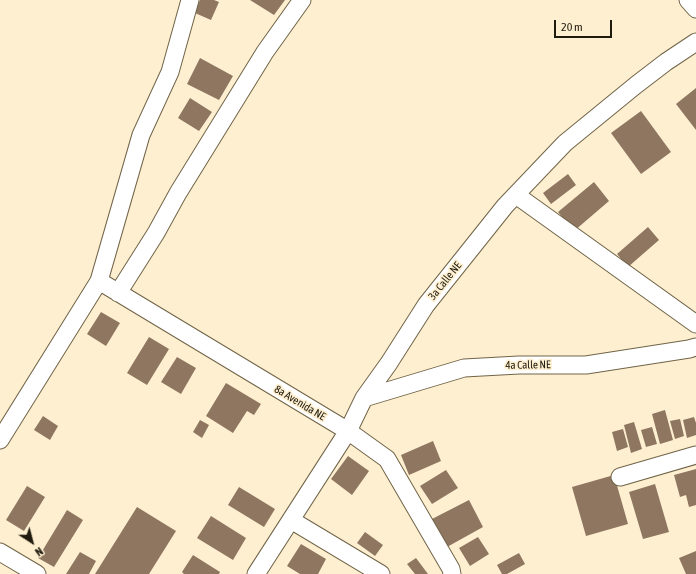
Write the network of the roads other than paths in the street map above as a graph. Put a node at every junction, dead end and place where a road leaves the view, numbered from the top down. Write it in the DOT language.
graph roads {
  1 [pos="190,0"];
  2 [pos="302,0"];
  3 [pos="688,0"];
  4 [pos="696,9"];
  5 [pos="696,42"];
  6 [pos="516,195"];
  7 [pos="99,281"];
  8 [pos="118,293"];
  9 [pos="696,324"];
  10 [pos="696,347"];
  11 [pos="364,398"];
  12 [pos="348,432"];
  13 [pos="0,440"];
  14 [pos="696,455"];
  15 [pos="620,477"];
  16 [pos="291,520"];
  17 [pos="0,552"];
  18 [pos="37,574"];
  19 [pos="256,574"];
  20 [pos="381,574"];
  21 [pos="452,574"];
  1 -- 7 [label="street"];
  2 -- 8 [label="street"];
  3 -- 4 [label="street"];
  5 -- 6 [label="street, 3a Calle NE"];
  6 -- 9 [label="street"];
  6 -- 11 [label="street, 3a Calle NE"];
  7 -- 8 [label="street, 8a Avenida NE"];
  7 -- 13 [label="street"];
  8 -- 12 [label="street, 8a Avenida NE"];
  10 -- 11 [label="street, 4a Calle NE"];
  11 -- 12 [label="street, 3a Calle NE"];
  12 -- 16 [label="street, 3a Calle NE"];
  12 -- 21 [label="street, 8a Avenida NE"];
  14 -- 15 [label="street"];
  16 -- 19 [label="street, 3a Calle NE"];
  16 -- 20 [label="street"];
  17 -- 18 [label="street"];
}
